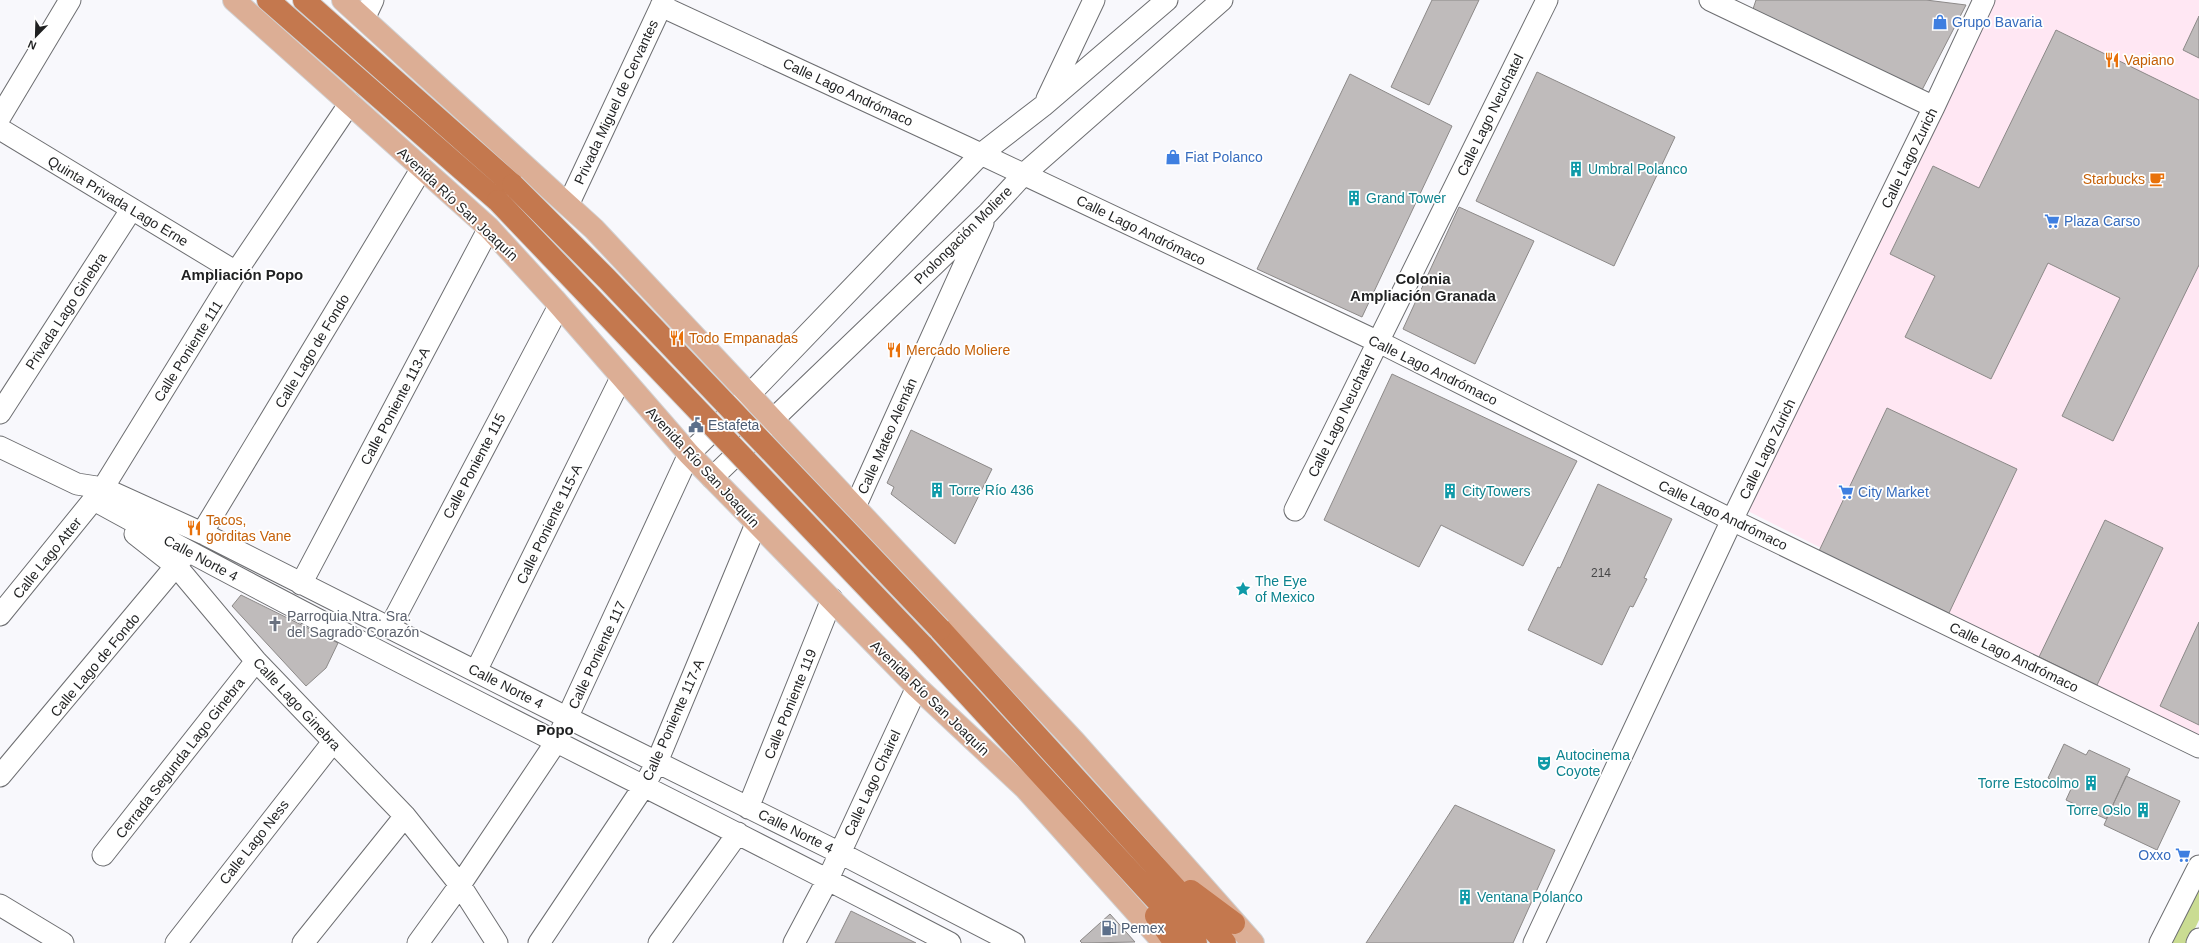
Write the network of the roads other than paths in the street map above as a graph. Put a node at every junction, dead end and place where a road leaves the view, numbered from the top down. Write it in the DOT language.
graph roads {
  1 [pos="70,0"];
  2 [pos="234,0"];
  3 [pos="268,0"];
  4 [pos="304,0"];
  5 [pos="343,0"];
  6 [pos="1094,0"];
  7 [pos="1167,0"];
  8 [pos="1222,0"];
  9 [pos="1547,0"];
  10 [pos="1710,0"];
  11 [pos="1984,0"];
  12 [pos="662,3"];
  13 [pos="369,10"];
  14 [pos="350,103"];
  15 [pos="1044,106"];
  16 [pos="1934,107"];
  17 [pos="0,117"];
  18 [pos="0,129"];
  19 [pos="981,154"];
  20 [pos="422,168"];
  21 [pos="1024,174"];
  22 [pos="568,205"];
  23 [pos="131,210"];
  24 [pos="988,213"];
  25 [pos="489,228"];
  26 [pos="594,229"];
  27 [pos="236,272"];
  28 [pos="537,280"];
  29 [pos="559,306"];
  30 [pos="1378,342"];
  31 [pos="621,378"];
  32 [pos="749,395"];
  33 [pos="0,413"];
  34 [pos="773,421"];
  35 [pos="0,447"];
  36 [pos="689,454"];
  37 [pos="712,478"];
  38 [pos="99,494"];
  39 [pos="855,506"];
  40 [pos="1295,510"];
  41 [pos="1732,520"];
  42 [pos="756,524"];
  43 [pos="202,533"];
  44 [pos="183,559"];
  45 [pos="301,584"];
  46 [pos="832,600"];
  47 [pos="0,615"];
  48 [pos="390,627"];
  49 [pos="256,661"];
  50 [pos="476,671"];
  51 [pos="917,687"];
  52 [pos="568,718"];
  53 [pos="333,742"];
  54 [pos="556,742"];
  55 [pos="2199,747"];
  56 [pos="657,762"];
  57 [pos="0,776"];
  58 [pos="644,786"];
  59 [pos="748,808"];
  60 [pos="405,816"];
  61 [pos="738,833"];
  62 [pos="840,853"];
  63 [pos="103,855"];
  64 [pos="2199,866"];
  65 [pos="1151,878"];
  66 [pos="828,879"];
  67 [pos="460,885"];
  68 [pos="0,905"];
  69 [pos="1234,923"];
  70 [pos="799,936"];
  71 [pos="2199,939"];
  72 [pos="63,943"];
  73 [pos="176,943"];
  74 [pos="303,943"];
  75 [pos="418,943"];
  76 [pos="497,943"];
  77 [pos="539,943"];
  78 [pos="659,943"];
  79 [pos="950,943"];
  80 [pos="1014,943"];
  81 [pos="1164,943"];
  82 [pos="1175,943"];
  83 [pos="1196,943"];
  84 [pos="1224,943"];
  85 [pos="1253,943"];
  86 [pos="1534,943"];
  87 [pos="2160,943"];
  88 [pos="2197,943"];
  1 -- 17 [label="street"];
  2 -- 14 [label="main road, Avenida Río San Joaquín"];
  3 -- 65 [label="highway, Avenida Río San Joaquín, bridge"];
  4 -- 65 [label="highway, Avenida Río San Joaquín, bridge"];
  5 -- 13 [label="main road"];
  6 -- 15 [label="street"];
  7 -- 15 [label="street"];
  8 -- 21 [label="street, Prolongación Moliere"];
  9 -- 30 [label="street, Calle Lago Neuchatel"];
  10 -- 16 [label="street"];
  11 -- 16 [label="street, Calle Lago Zurich"];
  12 -- 19 [label="street, Calle Lago Andrómaco"];
  12 -- 22 [label="street, Privada Miguel de Cervantes"];
  13 -- 22 [label="main road"];
  14 -- 20 [label="main road, Avenida Río San Joaquín"];
  14 -- 27 [label="street, Calle Poniente 111"];
  15 -- 19 [label="street"];
  16 -- 41 [label="street, Calle Lago Zurich"];
  18 -- 23 [label="street, Quinta Privada Lago Erne"];
  19 -- 21 [label="street, Calle Lago Andrómaco"];
  19 -- 32 [label="street"];
  20 -- 25 [label="main road, Avenida Río San Joaquín"];
  20 -- 43 [label="street, Calle Lago de Fondo"];
  21 -- 24 [label="street, Prolongación Moliere"];
  21 -- 30 [label="street, Calle Lago Andrómaco"];
  22 -- 26 [label="main road"];
  23 -- 27 [label="street, Quinta Privada Lago Erne"];
  23 -- 33 [label="street, Privada Lago Ginebra"];
  24 -- 34 [label="street, Prolongación Moliere"];
  24 -- 39 [label="street, Calle Mateo Alemán"];
  25 -- 28 [label="main road, Avenida Río San Joaquín"];
  25 -- 45 [label="street, Calle Poniente 113-A"];
  26 -- 28 [label="main road"];
  26 -- 32 [label="main road"];
  27 -- 38 [label="street, Calle Poniente 111"];
  28 -- 29 [label="main road, Avenida Río San Joaquín"];
  29 -- 31 [label="main road, Avenida Río San Joaquín"];
  29 -- 48 [label="street, Calle Poniente 115"];
  30 -- 40 [label="street, Calle Lago Neuchatel"];
  30 -- 41 [label="street, Calle Lago Andrómaco"];
  31 -- 36 [label="main road, Avenida Río San Joaquín"];
  31 -- 50 [label="street, Calle Poniente 115-A"];
  32 -- 34 [label="main road"];
  32 -- 36 [label="street"];
  34 -- 37 [label="street, Prolongación Moliere"];
  34 -- 39 [label="main road"];
  35 -- 38 [label="street"];
  36 -- 37 [label="main road, Avenida Río San Joaquín"];
  36 -- 52 [label="street, Calle Poniente 117"];
  37 -- 42 [label="main road, Avenida Río San Joaquín"];
  38 -- 43 [label="street, Calle Norte 4"];
  38 -- 44 [label="street, Calle Norte 4"];
  38 -- 47 [label="street, Calle Lago Atter"];
  39 -- 69 [label="main road"];
  41 -- 55 [label="street, Calle Lago Andrómaco"];
  41 -- 86 [label="street, Calle Lago Zurich"];
  42 -- 46 [label="main road, Avenida Río San Joaquín"];
  42 -- 56 [label="street, Calle Poniente 117-A"];
  43 -- 45 [label="street, Calle Norte 4"];
  44 -- 49 [label="street, Calle Lago Ginebra"];
  44 -- 54 [label="street, Calle Norte 4"];
  44 -- 57 [label="street, Calle Lago de Fondo"];
  45 -- 48 [label="street, Calle Norte 4"];
  46 -- 51 [label="main road, Avenida Río San Joaquín"];
  46 -- 59 [label="street, Calle Poniente 119"];
  48 -- 50 [label="street, Calle Norte 4"];
  49 -- 53 [label="street, Calle Lago Ginebra"];
  49 -- 63 [label="street, Cerrada Segunda Lago Ginebra"];
  50 -- 52 [label="street, Calle Norte 4"];
  51 -- 62 [label="street, Calle Lago Chairel"];
  51 -- 81 [label="main road, Avenida Río San Joaquín"];
  52 -- 54 [label="street, Calle Poniente 117"];
  52 -- 56 [label="street, Calle Norte 4"];
  53 -- 60 [label="street, Calle Lago Ginebra"];
  53 -- 73 [label="street, Calle Lago Ness"];
  54 -- 58 [label="street, Calle Norte 4"];
  54 -- 67 [label="street, Calle Poniente 117"];
  56 -- 58 [label="street, Calle Poniente 117-A"];
  56 -- 59 [label="street, Calle Norte 4"];
  58 -- 61 [label="street, Calle Norte 4"];
  58 -- 77 [label="street, Calle Poniente 117-A"];
  59 -- 62 [label="street, Calle Norte 4"];
  60 -- 67 [label="street, Calle Lago Ginebra"];
  60 -- 74 [label="street"];
  61 -- 66 [label="street, Calle Norte 4"];
  61 -- 78 [label="street"];
  62 -- 66 [label="street, Calle Lago Chairel"];
  62 -- 80 [label="street, Calle Norte 4"];
  64 -- 87 [label="street"];
  65 -- 69 [label="highway"];
  65 -- 82 [label="highway"];
  65 -- 83 [label="highway, Avenida Río San Joaquín"];
  65 -- 84 [label="highway, Avenida Río San Joaquín"];
  66 -- 70 [label="street, Calle Lago Chairel"];
  66 -- 79 [label="street, Calle Norte 4"];
  67 -- 75 [label="street, Calle Poniente 117"];
  67 -- 76 [label="street, Calle Lago Ginebra"];
  68 -- 72 [label="street"];
  69 -- 85 [label="main road"];
  71 -- 88 [label="street"];
}
